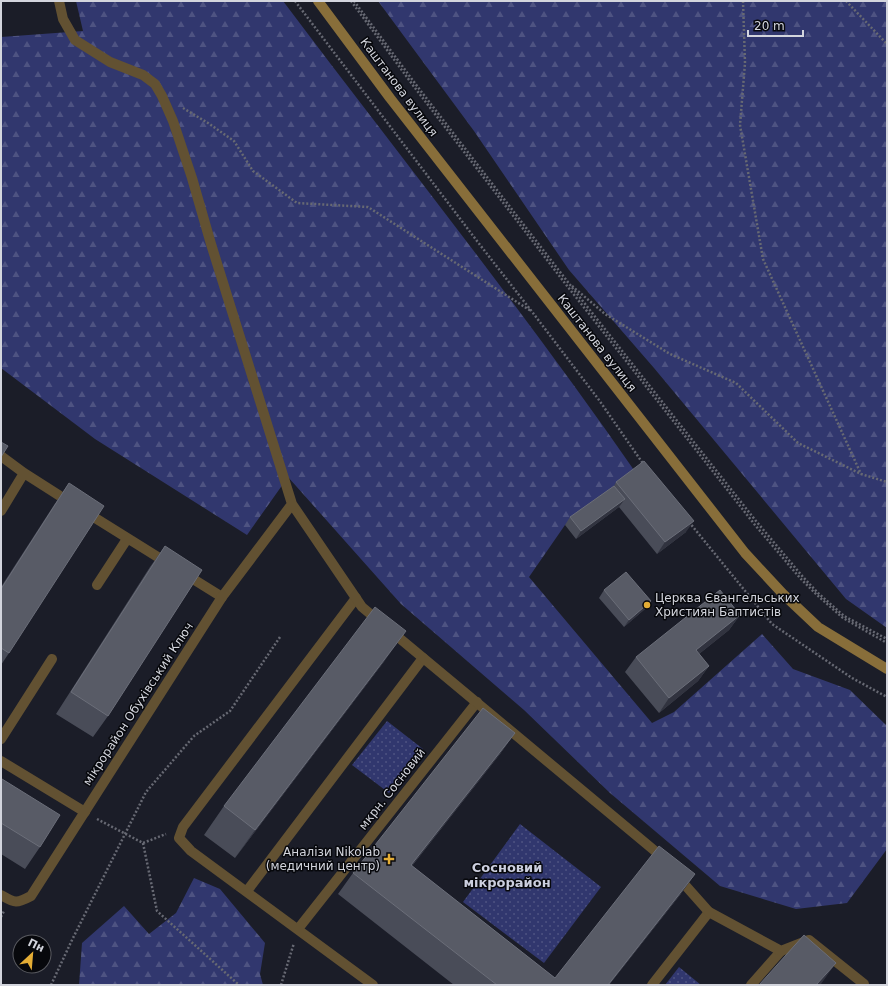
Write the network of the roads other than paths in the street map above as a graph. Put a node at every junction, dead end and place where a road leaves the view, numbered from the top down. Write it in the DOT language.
graph roads {
  1 [pos="59,1"];
  2 [pos="318,1"];
  3 [pos="1,456"];
  4 [pos="24,473"];
  5 [pos="292,504"];
  6 [pos="1,510"];
  7 [pos="128,539"];
  8 [pos="97,585"];
  9 [pos="222,596"];
  10 [pos="356,598"];
  11 [pos="423,658"];
  12 [pos="52,659"];
  13 [pos="887,669"];
  14 [pos="476,702"];
  15 [pos="1,739"];
  16 [pos="1,761"];
  17 [pos="84,812"];
  18 [pos="247,891"];
  19 [pos="1,895"];
  20 [pos="709,912"];
  21 [pos="298,929"];
  22 [pos="781,951"];
  23 [pos="373,985"];
  24 [pos="652,985"];
  25 [pos="751,985"];
  26 [pos="863,985"];
  1 -- 5 [label="street"];
  2 -- 13 [label="main road, Каштанова вулиця"];
  3 -- 4 [label="street"];
  4 -- 6 [label="street"];
  4 -- 7 [label="street"];
  5 -- 9 [label="street, мікрорайон Обухівський Ключ"];
  5 -- 10 [label="street"];
  7 -- 8 [label="street"];
  7 -- 9 [label="street"];
  9 -- 17 [label="street, мікрорайон Обухівський Ключ"];
  10 -- 11 [label="street"];
  10 -- 18 [label="street"];
  11 -- 14 [label="street"];
  11 -- 18 [label="street"];
  12 -- 15 [label="street"];
  14 -- 20 [label="street"];
  14 -- 21 [label="street, мкрн. Сосновий"];
  16 -- 17 [label="street"];
  17 -- 19 [label="street, мікрорайон Обухівський Ключ"];
  18 -- 21 [label="street"];
  20 -- 22 [label="street"];
  20 -- 24 [label="street"];
  21 -- 23 [label="street"];
  22 -- 25 [label="street"];
  22 -- 26 [label="street"];
}
